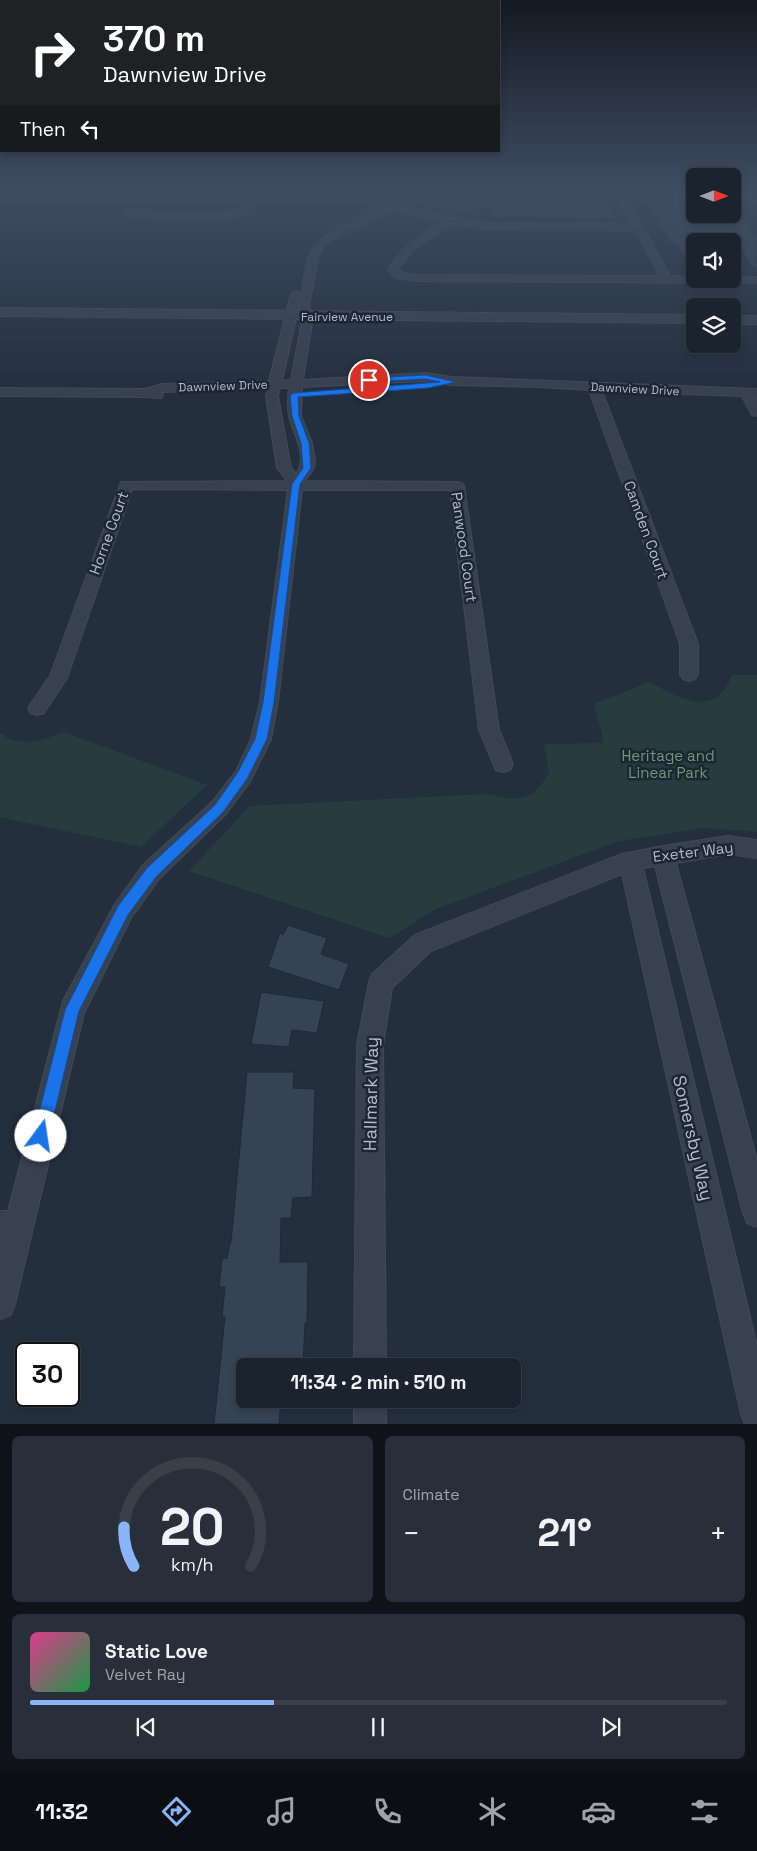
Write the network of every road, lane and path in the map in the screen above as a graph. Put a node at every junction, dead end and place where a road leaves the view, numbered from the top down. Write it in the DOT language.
graph roads {
  1 [pos="305,255"];
  2 [pos="314,255"];
  3 [pos="401,255"];
  4 [pos="653,255"];
  5 [pos="400,276"];
  6 [pos="666,280"];
  7 [pos="757,280"];
  8 [pos="0,312"];
  9 [pos="290,316"];
  10 [pos="308,316"];
  11 [pos="686,319"];
  12 [pos="741,320"];
  13 [pos="757,320"];
  14 [pos="452,382"];
  15 [pos="594,387"];
  16 [pos="295,389"];
  17 [pos="272,391"];
  18 [pos="5,392"];
  19 [pos="145,393"];
  20 [pos="752,393"];
  21 [pos="0,407"];
  22 [pos="757,412"];
  23 [pos="296,484"];
  24 [pos="689,674"];
  25 [pos="37,708"];
  26 [pos="503,764"];
  27 [pos="757,849"];
  28 [pos="663,855"];
  29 [pos="630,861"];
  30 [pos="757,1213"];
  31 [pos="9,1226"];
  32 [pos="0,1304"];
  33 [pos="370,1358"];
  34 [pos="370,1408"];
  35 [pos="757,1414"];
  36 [pos="370,1424"];
  1 -- 9 [label="street"];
  2 -- 10 [label="street"];
  3 -- 5 [label="street"];
  4 -- 6 [label="street"];
  5 -- 6 [label="street"];
  6 -- 7 [label="street"];
  8 -- 9 [label="street, Fairview Avenue"];
  9 -- 10 [label="street, Fairview Avenue"];
  9 -- 17 [label="street"];
  10 -- 11 [label="street, Fairview Avenue"];
  10 -- 16 [label="street"];
  12 -- 13 [label="street"];
  14 -- 15 [label="street, Dawnview Drive"];
  14 -- 16 [label="street, Dawnview Drive"];
  15 -- 20 [label="street, Dawnview Drive"];
  15 -- 24 [label="street, Camden Court"];
  16 -- 17 [label="street, Dawnview Drive"];
  16 -- 23 [label="street"];
  17 -- 19 [label="street, Dawnview Drive"];
  17 -- 23 [label="street"];
  18 -- 19 [label="street, Dawnview Drive"];
  18 -- 21 [label="street"];
  20 -- 22 [label="street"];
  23 -- 25 [label="street, Horne Court"];
  23 -- 26 [label="street, Panwood Court"];
  23 -- 31 [label="street"];
  27 -- 28 [label="street, Exeter Way"];
  28 -- 29 [label="street, Exeter Way"];
  28 -- 30 [label="street"];
  29 -- 33 [label="street, Hallmark Way"];
  29 -- 35 [label="street, Somersby Way"];
  31 -- 32 [label="street"];
  34 -- 36 [label="street"];
}
